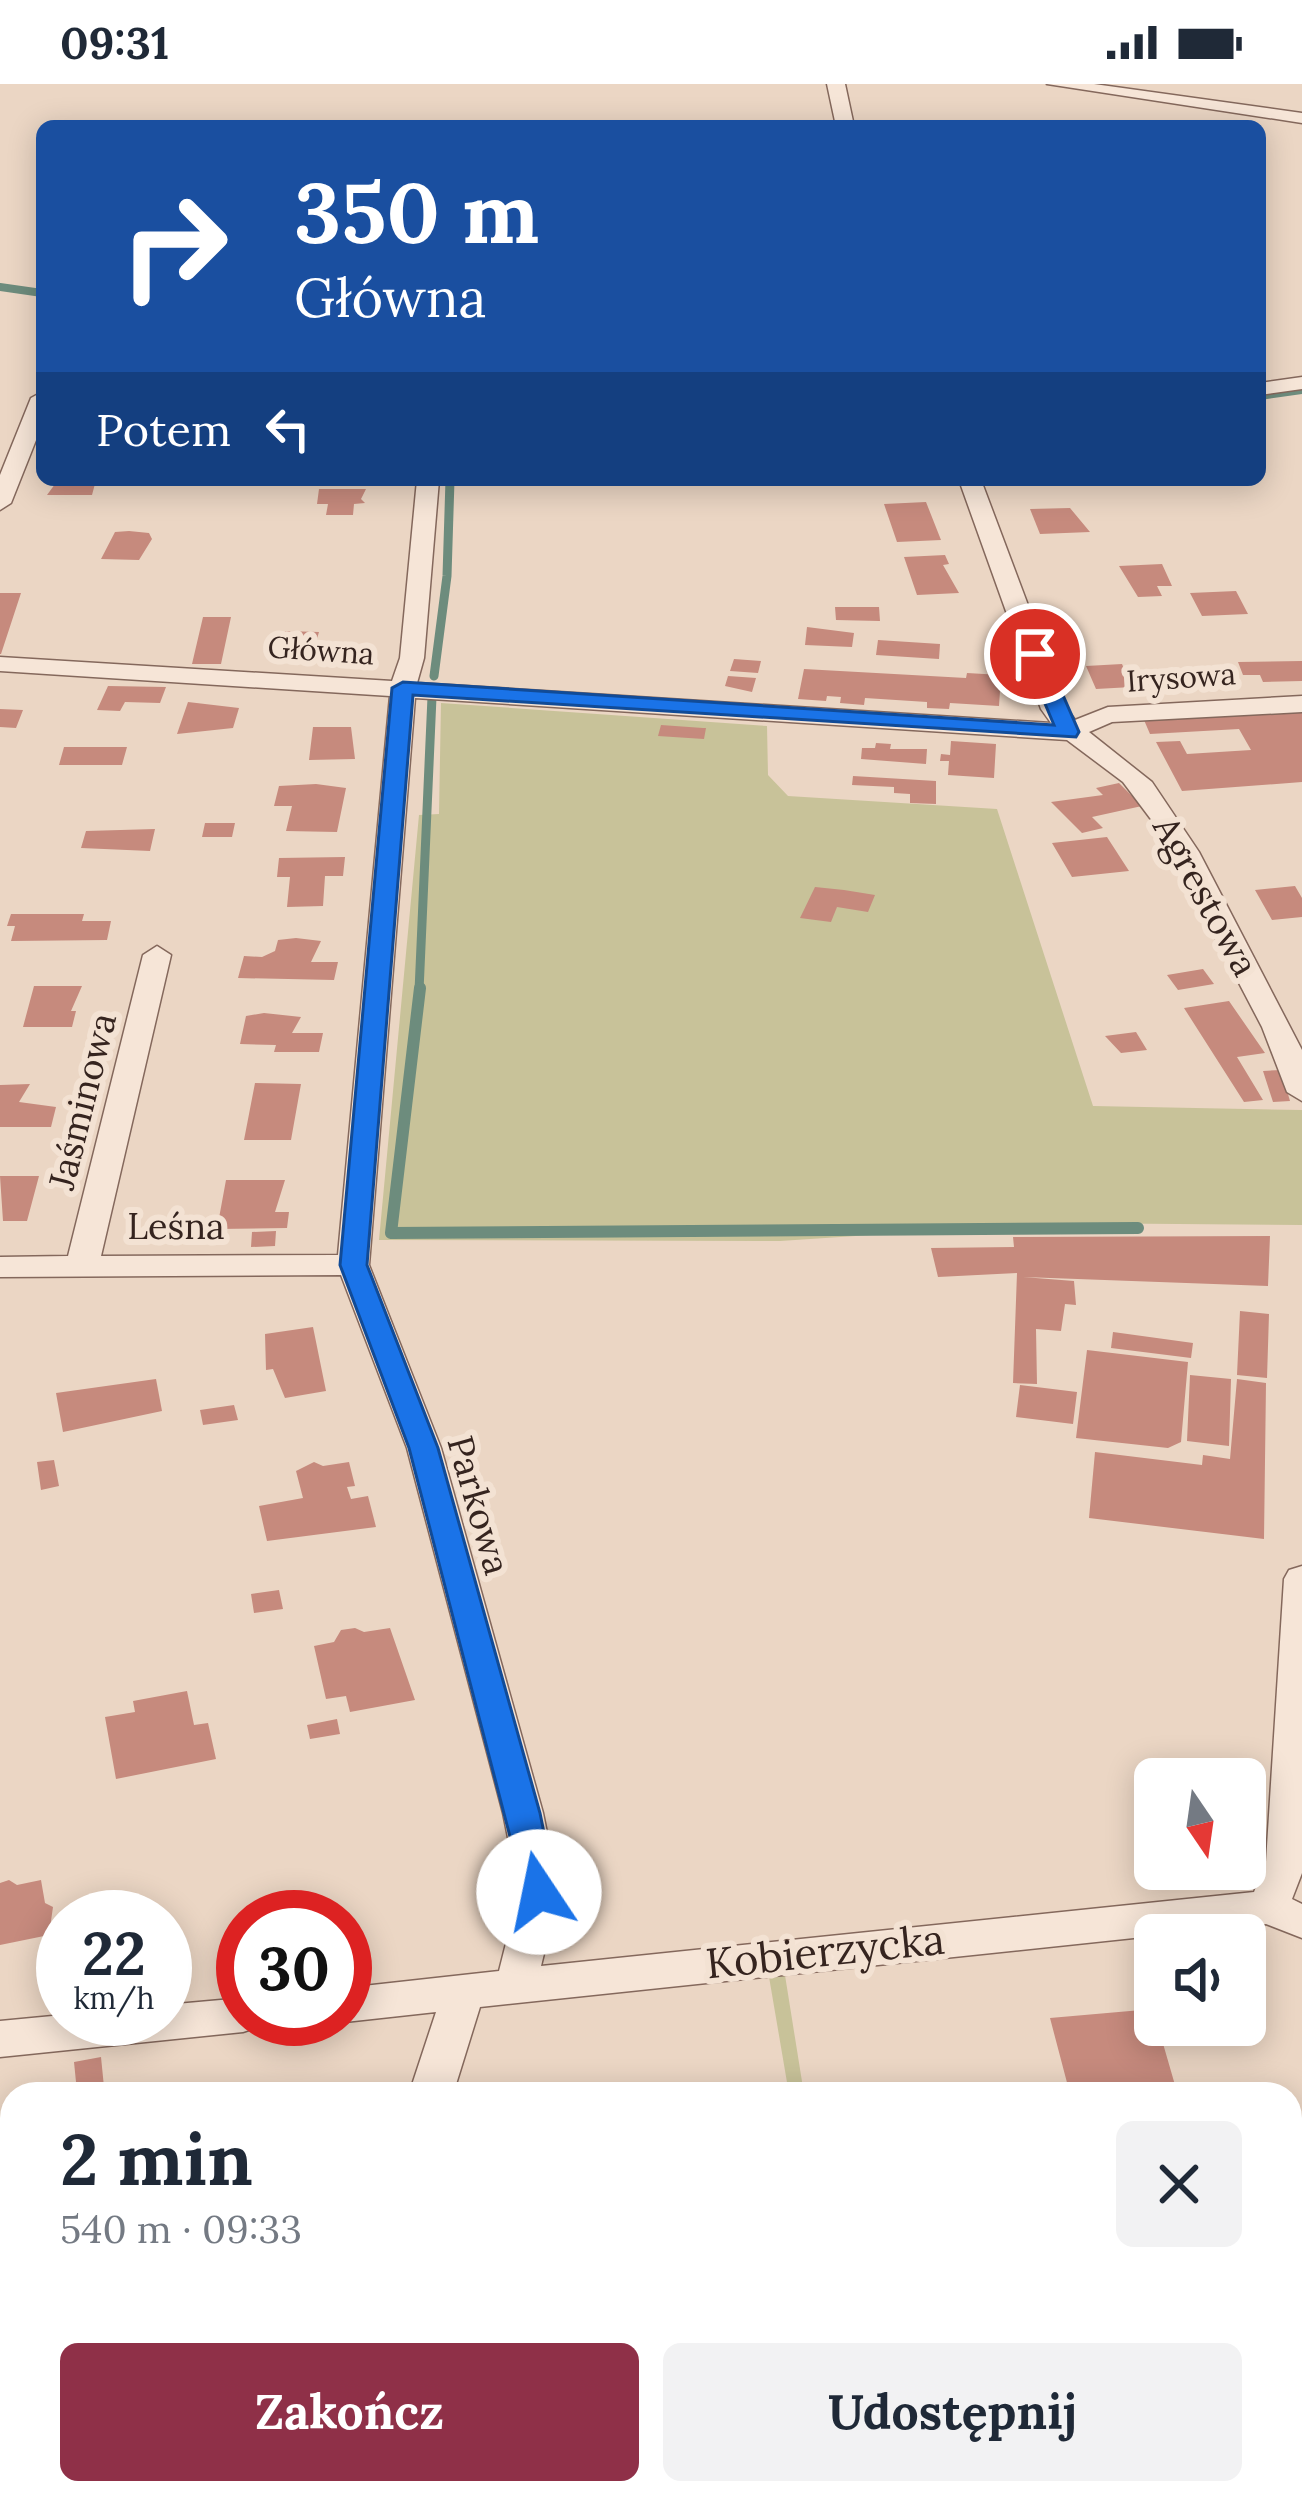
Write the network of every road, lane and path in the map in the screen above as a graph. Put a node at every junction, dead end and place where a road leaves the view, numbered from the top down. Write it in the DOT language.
graph roads {
  1 [pos="836,84"];
  2 [pos="1056,84"];
  3 [pos="1302,118"];
  4 [pos="844,120"];
  5 [pos="1302,383"];
  6 [pos="1266,388"];
  7 [pos="36,413"];
  8 [pos="427,486"];
  9 [pos="972,486"];
  10 [pos="0,503"];
  11 [pos="0,664"];
  12 [pos="403,688"];
  13 [pos="1302,704"];
  14 [pos="1068,732"];
  15 [pos="157,955"];
  16 [pos="1302,1092"];
  17 [pos="353,1265"];
  18 [pos="82,1266"];
  19 [pos="0,1268"];
  20 [pos="1302,1579"];
  21 [pos="1286,1914"];
  22 [pos="516,1985"];
  23 [pos="463,1993"];
  24 [pos="372,2002"];
  25 [pos="216,2018"];
  26 [pos="0,2039"];
  27 [pos="435,2082"];
  1 -- 4 [label="street"];
  2 -- 3 [label="street"];
  5 -- 6 [label="street"];
  7 -- 10 [label="street"];
  8 -- 12 [label="street, Parkowa"];
  9 -- 14 [label="street"];
  11 -- 12 [label="street, Główna"];
  12 -- 14 [label="street, Główna"];
  12 -- 17 [label="street, Parkowa"];
  13 -- 14 [label="street, Irysowa"];
  14 -- 16 [label="street, Agrestowa"];
  15 -- 18 [label="street, Jaśminowa"];
  17 -- 18 [label="street, Leśna"];
  17 -- 22 [label="street, Parkowa"];
  18 -- 19 [label="street, Leśna"];
  20 -- 21 [label="street"];
  21 -- 22 [label="street, Kobierzycka"];
  22 -- 23 [label="street, Kobierzycka"];
  23 -- 24 [label="street, Kobierzycka"];
  23 -- 27 [label="street"];
  25 -- 26 [label="street"];
}
